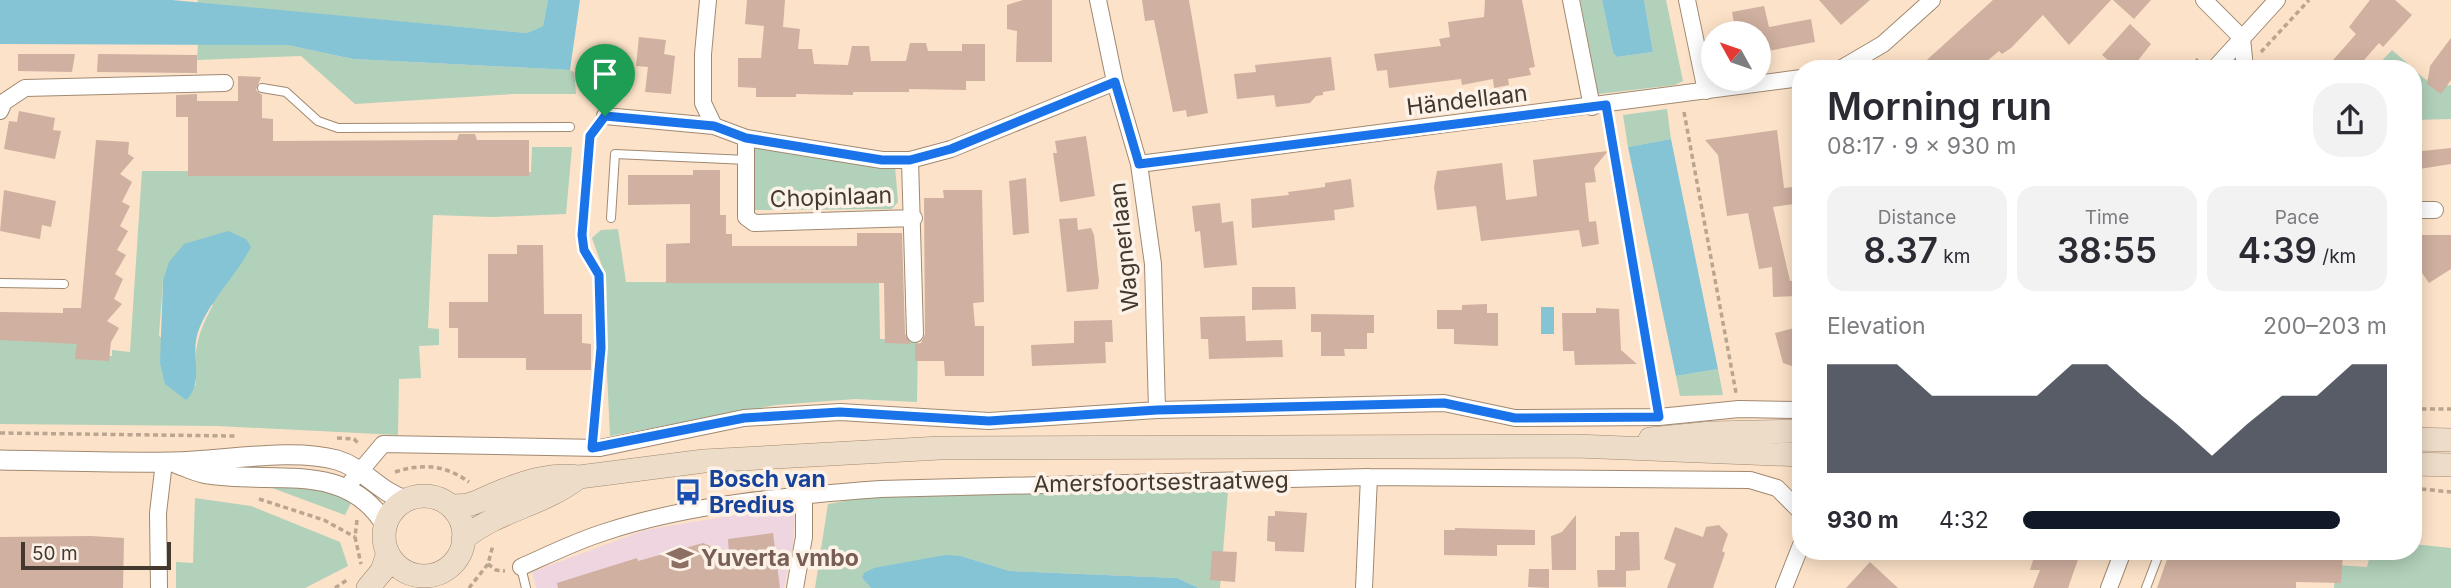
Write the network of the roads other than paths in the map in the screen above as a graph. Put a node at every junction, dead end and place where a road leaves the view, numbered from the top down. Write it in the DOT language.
graph roads {
  1 [pos="708,0"];
  2 [pos="1098,0"];
  3 [pos="1571,0"];
  4 [pos="1687,0"];
  5 [pos="1932,0"];
  6 [pos="2204,0"];
  7 [pos="2277,0"];
  8 [pos="2242,38"];
  9 [pos="1856,60"];
  10 [pos="2222,60"];
  11 [pos="2244,60"];
  12 [pos="1701,67"];
  13 [pos="1792,79"];
  14 [pos="1115,82"];
  15 [pos="1771,82"];
  16 [pos="232,85"];
  17 [pos="262,88"];
  18 [pos="1706,91"];
  19 [pos="1599,106"];
  20 [pos="0,111"];
  21 [pos="605,116"];
  22 [pos="714,126"];
  23 [pos="570,127"];
  24 [pos="746,138"];
  25 [pos="747,160"];
  26 [pos="910,160"];
  27 [pos="1139,164"];
  28 [pos="2422,210"];
  29 [pos="2435,211"];
  30 [pos="611,218"];
  31 [pos="914,218"];
  32 [pos="0,283"];
  33 [pos="64,284"];
  34 [pos="915,334"];
  35 [pos="1157,410"];
  36 [pos="1792,410"];
  37 [pos="1792,431"];
  38 [pos="2422,439"];
  39 [pos="2451,440"];
  40 [pos="1576,446"];
  41 [pos="592,448"];
  42 [pos="1792,455"];
  43 [pos="0,460"];
  44 [pos="168,462"];
  45 [pos="366,463"];
  46 [pos="2422,464"];
  47 [pos="2451,465"];
  48 [pos="579,477"];
  49 [pos="1369,477"];
  50 [pos="346,488"];
  51 [pos="804,493"];
  52 [pos="405,500"];
  53 [pos="1792,503"];
  54 [pos="450,505"];
  55 [pos="386,526"];
  56 [pos="464,538"];
  57 [pos="388,553"];
  58 [pos="1795,560"];
  59 [pos="2120,560"];
  60 [pos="2157,560"];
  61 [pos="521,567"];
  62 [pos="407,581"];
  63 [pos="159,588"];
  64 [pos="368,588"];
  65 [pos="526,588"];
  66 [pos="795,588"];
  67 [pos="1364,588"];
  68 [pos="1784,588"];
  69 [pos="2109,588"];
  70 [pos="2146,588"];
  1 -- 22 [label="street"];
  2 -- 14 [label="street, Wagnerlaan"];
  3 -- 19 [label="street"];
  4 -- 12 [label="street"];
  5 -- 9 [label="street"];
  6 -- 8 [label="street"];
  7 -- 8 [label="street"];
  8 -- 10 [label="street"];
  8 -- 11 [label="street"];
  13 -- 15 [label="street, Händellaan"];
  14 -- 26 [label="street, Chopinlaan"];
  14 -- 27 [label="street, Wagnerlaan"];
  16 -- 20 [label="street"];
  17 -- 23 [label="lane"];
  18 -- 19 [label="street, Händellaan"];
  19 -- 27 [label="street, Händellaan"];
  21 -- 22 [label="street, Chopinlaan"];
  21 -- 41 [label="lane"];
  22 -- 24 [label="street, Chopinlaan"];
  24 -- 25 [label="street, Chopinlaan"];
  24 -- 26 [label="street, Chopinlaan"];
  25 -- 30 [label="lane"];
  25 -- 31 [label="street, Chopinlaan"];
  26 -- 31 [label="street, Chopinlaan"];
  27 -- 35 [label="street, Wagnerlaan"];
  28 -- 29 [label="street"];
  31 -- 34 [label="street, Chopinlaan"];
  32 -- 33 [label="lane"];
  35 -- 36 [label="street"];
  35 -- 41 [label="street"];
  37 -- 40 [label="main road, Amersfoortsestraatweg"];
  38 -- 39 [label="main road"];
  40 -- 42 [label="main road, Amersfoortsestraatweg"];
  40 -- 48 [label="main road, Amersfoortsestraatweg"];
  41 -- 45 [label="street"];
  43 -- 44 [label="street"];
  44 -- 45 [label="street"];
  44 -- 50 [label="street"];
  44 -- 63 [label="street"];
  45 -- 50 [label="street"];
  45 -- 52 [label="street"];
  46 -- 47 [label="main road"];
  48 -- 54 [label="main road, Amersfoortsestraatweg"];
  48 -- 56 [label="main road, Amersfoortsestraatweg"];
  49 -- 51 [label="street, Amersfoortsestraatweg"];
  49 -- 53 [label="street, Amersfoortsestraatweg"];
  49 -- 67 [label="street"];
  50 -- 55 [label="street"];
  51 -- 61 [label="street, Amersfoortsestraatweg"];
  51 -- 66 [label="street"];
  52 -- 54 [label="main road"];
  52 -- 55 [label="main road"];
  54 -- 56 [label="main road"];
  55 -- 57 [label="main road"];
  56 -- 62 [label="main road"];
  57 -- 62 [label="main road"];
  57 -- 64 [label="main road"];
  58 -- 68 [label="street"];
  59 -- 69 [label="street"];
  60 -- 70 [label="lane"];
  61 -- 65 [label="lane"];
}
